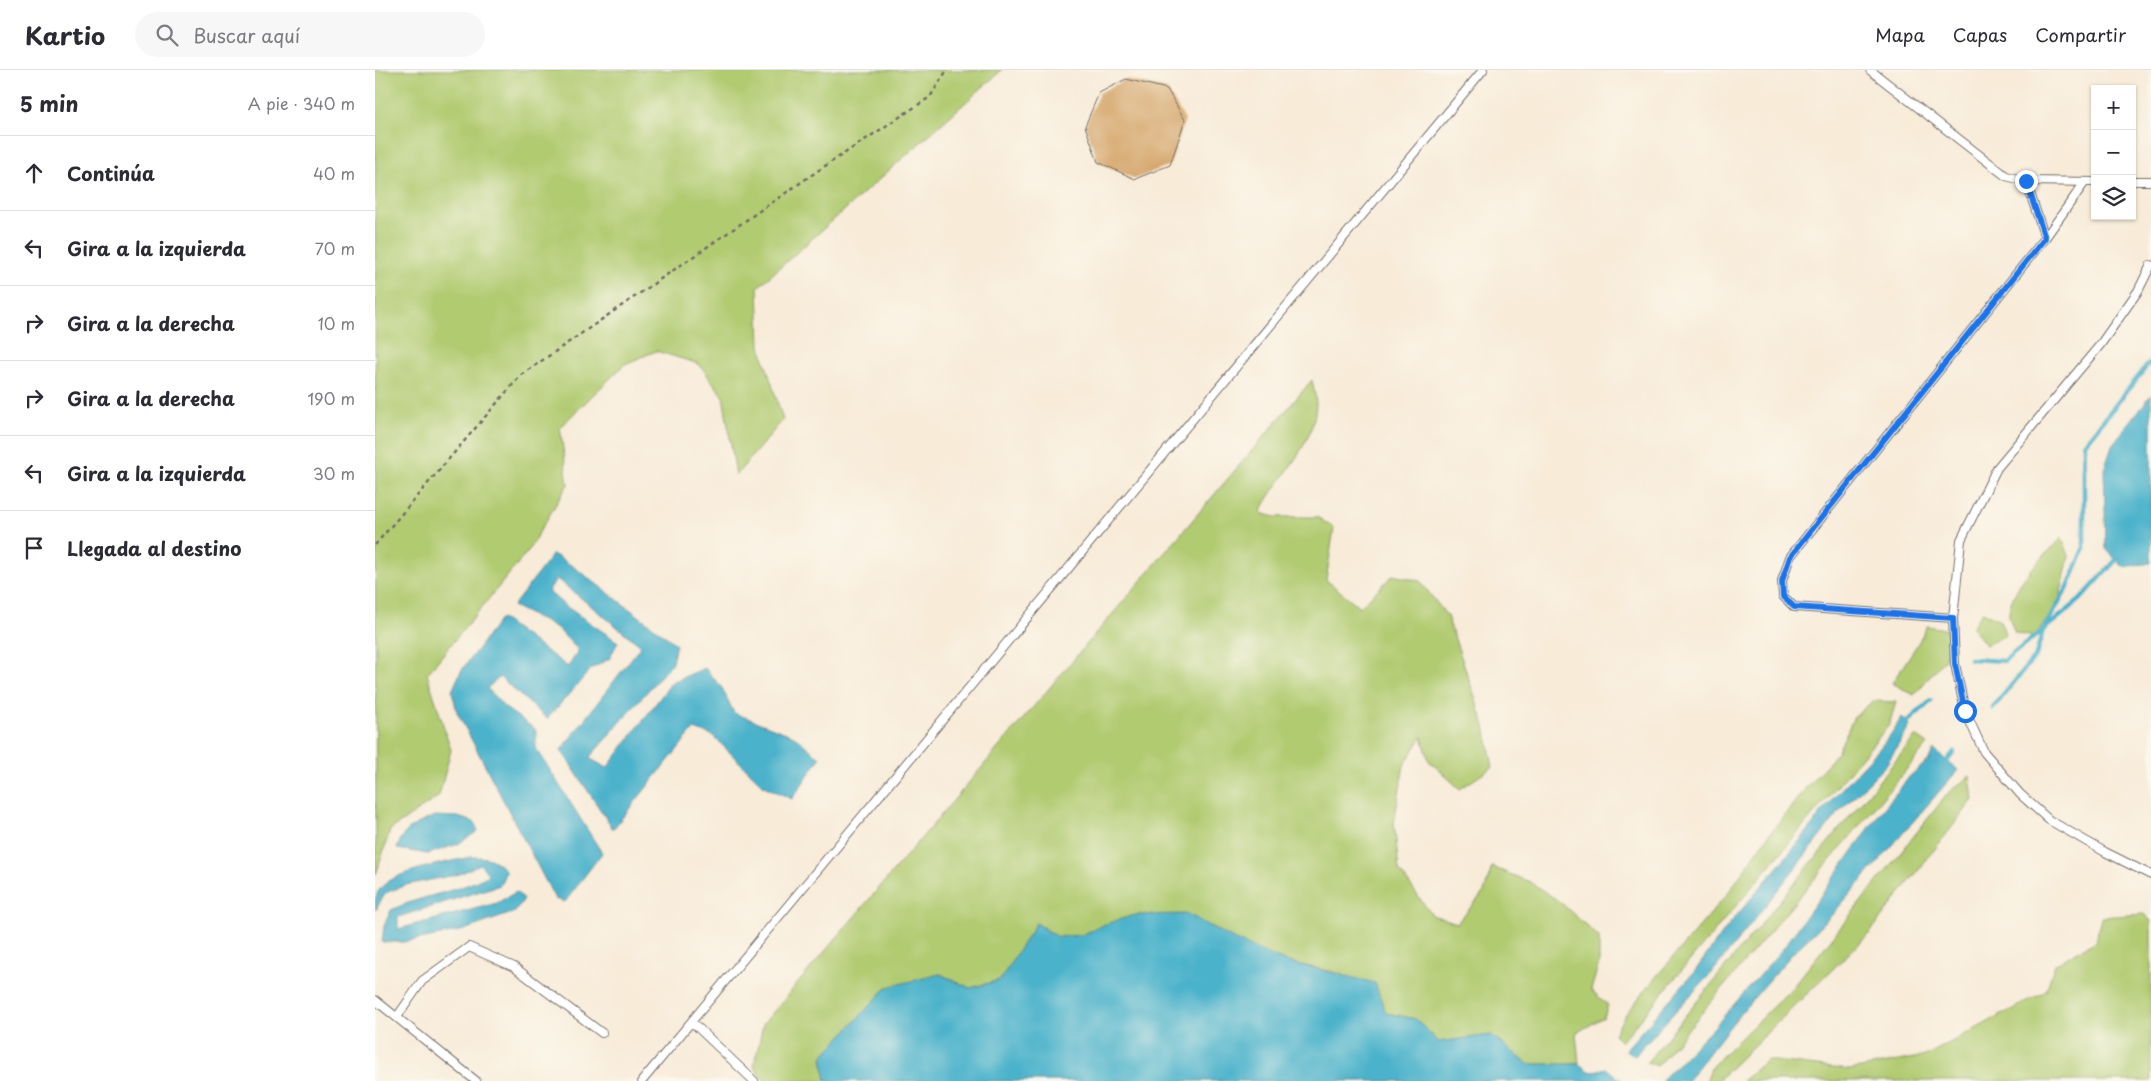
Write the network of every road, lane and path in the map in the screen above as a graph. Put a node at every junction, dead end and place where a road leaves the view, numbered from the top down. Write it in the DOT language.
graph roads {
  1 [pos="947,70"];
  2 [pos="1483,70"];
  3 [pos="1870,70"];
  4 [pos="2026,181"];
  5 [pos="2136,181"];
  6 [pos="2151,181"];
  7 [pos="2085,182"];
  8 [pos="2091,182"];
  9 [pos="2045,238"];
  10 [pos="2151,265"];
  11 [pos="375,545"];
  12 [pos="1953,618"];
  13 [pos="2151,874"];
  14 [pos="376,1003"];
  15 [pos="397,1018"];
  16 [pos="692,1022"];
  17 [pos="602,1033"];
  18 [pos="476,1081"];
  19 [pos="642,1081"];
  20 [pos="755,1081"];
  1 -- 11 [label="path"];
  2 -- 16 [label="lane"];
  3 -- 4 [label="lane"];
  4 -- 7 [label="lane"];
  4 -- 9 [label="lane"];
  5 -- 6 [label="lane"];
  7 -- 8 [label="lane"];
  7 -- 9 [label="lane"];
  9 -- 12 [label="lane"];
  10 -- 12 [label="lane"];
  12 -- 13 [label="lane"];
  14 -- 15 [label="lane"];
  15 -- 17 [label="lane"];
  15 -- 18 [label="lane"];
  16 -- 19 [label="lane"];
  16 -- 20 [label="lane"];
}
